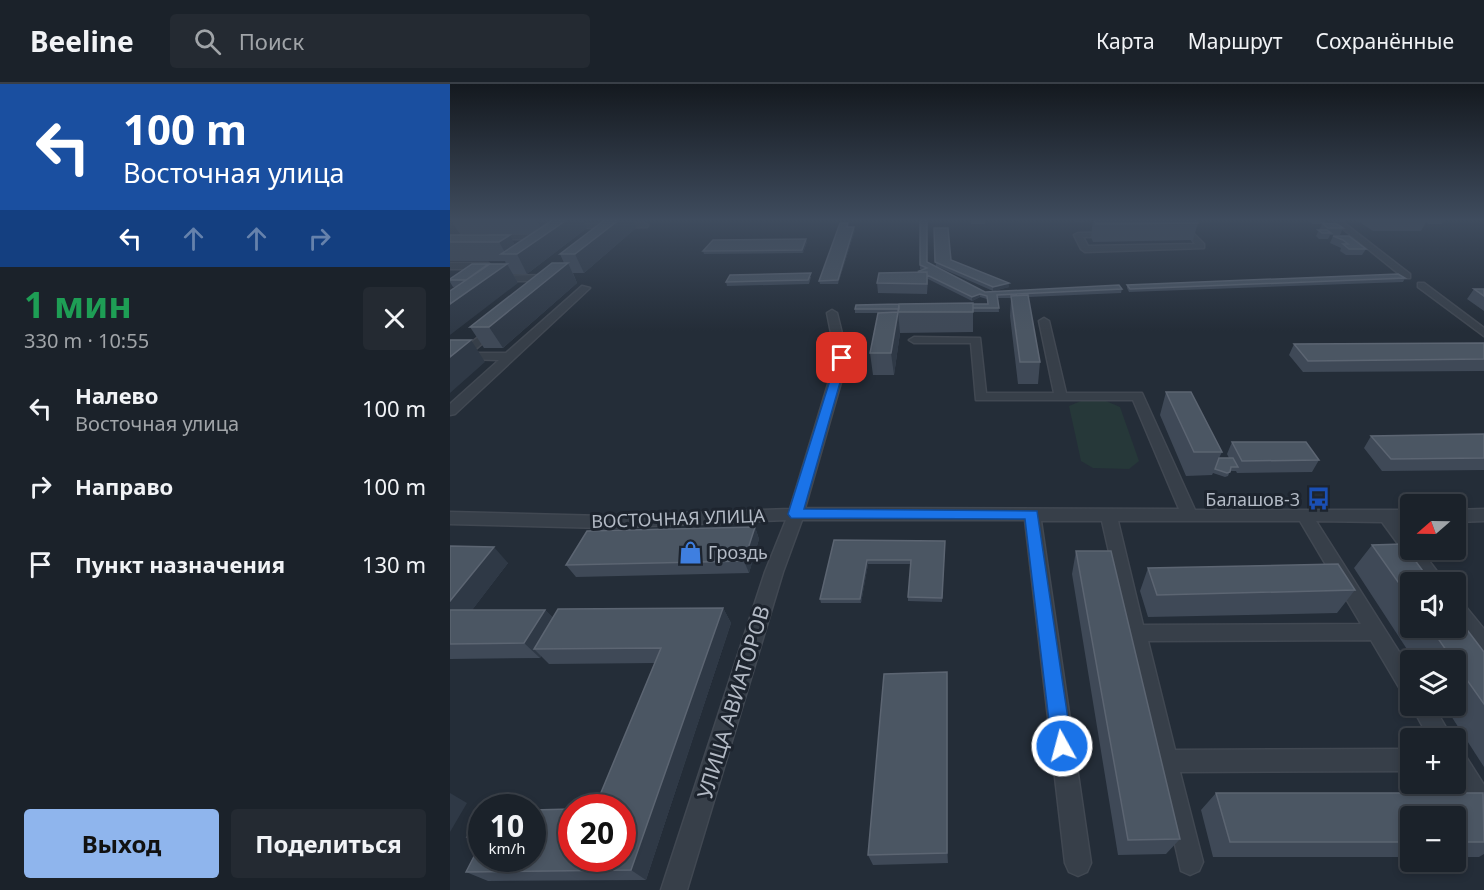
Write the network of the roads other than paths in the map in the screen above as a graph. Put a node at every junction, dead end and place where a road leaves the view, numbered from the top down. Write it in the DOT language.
graph roads {
  1 [pos="1383,257"];
  2 [pos="450,266"];
  3 [pos="563,271"];
  4 [pos="1407,276"];
  5 [pos="555,278"];
  6 [pos="1421,285"];
  7 [pos="585,288"];
  8 [pos="538,292"];
  9 [pos="832,312"];
  10 [pos="503,321"];
  11 [pos="1044,321"];
  12 [pos="1484,333"];
  13 [pos="914,340"];
  14 [pos="460,356"];
  15 [pos="511,357"];
  16 [pos="450,365"];
  17 [pos="1061,396"];
  18 [pos="450,411"];
  19 [pos="796,514"];
  20 [pos="1032,514"];
  21 [pos="1108,514"];
  22 [pos="1189,514"];
  23 [pos="1304,515"];
  24 [pos="1484,515"];
  25 [pos="1386,516"];
  26 [pos="1400,516"];
  27 [pos="1466,516"];
  28 [pos="450,518"];
  29 [pos="1400,534"];
  30 [pos="1466,620"];
  31 [pos="1376,632"];
  32 [pos="1136,633"];
  33 [pos="1484,644"];
  34 [pos="1400,671"];
  35 [pos="1400,760"];
  36 [pos="1166,761"];
  37 [pos="1466,778"];
  38 [pos="1484,807"];
  39 [pos="1078,862"];
  40 [pos="1190,862"];
  41 [pos="674,890"];
  1 -- 4 [label="street"];
  2 -- 5 [label="street"];
  3 -- 5 [label="street"];
  5 -- 8 [label="street"];
  6 -- 12 [label="street"];
  7 -- 15 [label="street"];
  9 -- 19 [label="street, УЛИЦА АВИАТОРОВ"];
  10 -- 14 [label="street"];
  11 -- 17 [label="street"];
  13 -- 17 [label="street"];
  14 -- 15 [label="street"];
  14 -- 16 [label="street"];
  15 -- 18 [label="street"];
  17 -- 22 [label="street"];
  19 -- 20 [label="street, ВОСТОЧНАЯ УЛИЦА"];
  19 -- 28 [label="street, ВОСТОЧНАЯ УЛИЦА"];
  19 -- 41 [label="street, УЛИЦА АВИАТОРОВ"];
  20 -- 21 [label="street, ВОСТОЧНАЯ УЛИЦА"];
  20 -- 39 [label="street"];
  21 -- 22 [label="street, ВОСТОЧНАЯ УЛИЦА"];
  21 -- 32 [label="street"];
  22 -- 23 [label="street, ВОСТОЧНАЯ УЛИЦА"];
  23 -- 25 [label="street, ВОСТОЧНАЯ УЛИЦА"];
  23 -- 31 [label="street"];
  24 -- 27 [label="street"];
  25 -- 26 [label="street, ВОСТОЧНАЯ УЛИЦА"];
  25 -- 29 [label="street"];
  30 -- 33 [label="street"];
  31 -- 32 [label="street"];
  31 -- 34 [label="street"];
  32 -- 36 [label="street"];
  35 -- 36 [label="street"];
  36 -- 40 [label="street"];
  37 -- 38 [label="street"];
}
